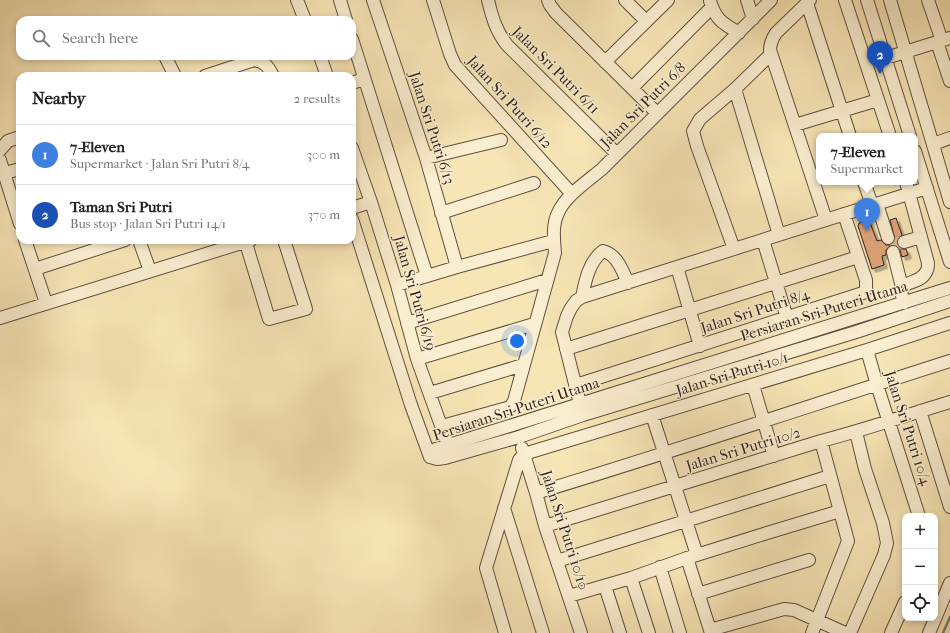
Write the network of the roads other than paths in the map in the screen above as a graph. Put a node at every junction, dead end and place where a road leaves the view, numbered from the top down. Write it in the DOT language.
graph roads {
  1 [pos="297,0"];
  2 [pos="340,0"];
  3 [pos="373,0"];
  4 [pos="433,0"];
  5 [pos="488,0"];
  6 [pos="548,0"];
  7 [pos="625,0"];
  8 [pos="668,0"];
  9 [pos="747,0"];
  10 [pos="771,0"];
  11 [pos="845,0"];
  12 [pos="867,0"];
  13 [pos="890,0"];
  14 [pos="928,0"];
  15 [pos="809,1"];
  16 [pos="711,4"];
  17 [pos="303,16"];
  18 [pos="345,16"];
  19 [pos="753,19"];
  20 [pos="646,21"];
  21 [pos="739,33"];
  22 [pos="943,40"];
  23 [pos="356,52"];
  24 [pos="906,52"];
  25 [pos="771,54"];
  26 [pos="886,58"];
  27 [pos="167,60"];
  28 [pos="254,60"];
  29 [pos="254,60"];
  30 [pos="321,60"];
  31 [pos="605,62"];
  32 [pos="174,72"];
  33 [pos="217,72"];
  34 [pos="271,72"];
  35 [pos="326,72"];
  36 [pos="364,79"];
  37 [pos="950,81"];
  38 [pos="356,82"];
  39 [pos="632,88"];
  40 [pos="736,88"];
  41 [pos="878,100"];
  42 [pos="842,110"];
  43 [pos="657,112"];
  44 [pos="795,124"];
  45 [pos="849,133"];
  46 [pos="889,133"];
  47 [pos="909,133"];
  48 [pos="16,138"];
  49 [pos="950,138"];
  50 [pos="501,140"];
  51 [pos="933,144"];
  52 [pos="0,150"];
  53 [pos="617,154"];
  54 [pos="426,158"];
  55 [pos="356,159"];
  56 [pos="0,160"];
  57 [pos="918,161"];
  58 [pos="16,170"];
  59 [pos="5,173"];
  60 [pos="534,183"];
  61 [pos="865,185"];
  62 [pos="907,188"];
  63 [pos="926,188"];
  64 [pos="572,194"];
  65 [pos="16,199"];
  66 [pos="371,202"];
  67 [pos="950,202"];
  68 [pos="874,204"];
  69 [pos="356,207"];
  70 [pos="441,213"];
  71 [pos="844,214"];
  72 [pos="826,220"];
  73 [pos="356,232"];
  74 [pos="779,235"];
  75 [pos="921,237"];
  76 [pos="888,238"];
  77 [pos="763,240"];
  78 [pos="553,241"];
  79 [pos="904,242"];
  80 [pos="26,244"];
  81 [pos="113,244"];
  82 [pos="140,244"];
  83 [pos="237,244"];
  84 [pos="248,244"];
  85 [pos="285,244"];
  86 [pos="734,249"];
  87 [pos="893,252"];
  88 [pos="858,257"];
  89 [pos="950,262"];
  90 [pos="457,267"];
  91 [pos="676,267"];
  92 [pos="35,269"];
  93 [pos="150,271"];
  94 [pos="427,276"];
  95 [pos="547,280"];
  96 [pos="776,282"];
  97 [pos="628,283"];
  98 [pos="397,285"];
  99 [pos="902,287"];
  100 [pos="950,288"];
  101 [pos="582,298"];
  102 [pos="950,301"];
  103 [pos="46,303"];
  104 [pos="904,303"];
  105 [pos="690,310"];
  106 [pos="0,318"];
  107 [pos="787,318"];
  108 [pos="407,323"];
  109 [pos="950,323"];
  110 [pos="534,324"];
  111 [pos="700,346"];
  112 [pos="566,349"];
  113 [pos="867,350"];
  114 [pos="418,359"];
  115 [pos="950,361"];
  116 [pos="523,365"];
  117 [pos="576,385"];
  118 [pos="753,385"];
  119 [pos="876,385"];
  120 [pos="430,393"];
  121 [pos="950,402"];
  122 [pos="582,410"];
  123 [pos="920,411"];
  124 [pos="652,415"];
  125 [pos="888,420"];
  126 [pos="764,421"];
  127 [pos="442,426"];
  128 [pos="856,432"];
  129 [pos="519,437"];
  130 [pos="821,441"];
  131 [pos="448,446"];
  132 [pos="524,454"];
  133 [pos="665,454"];
  134 [pos="774,456"];
  135 [pos="430,457"];
  136 [pos="830,476"];
  137 [pos="676,486"];
  138 [pos="536,493"];
  139 [pos="950,507"];
  140 [pos="504,508"];
  141 [pos="840,511"];
  142 [pos="918,513"];
  143 [pos="686,520"];
  144 [pos="545,526"];
  145 [pos="692,556"];
  146 [pos="809,560"];
  147 [pos="557,561"];
  148 [pos="660,567"];
  149 [pos="631,578"];
  150 [pos="950,583"];
  151 [pos="605,586"];
  152 [pos="698,594"];
  153 [pos="569,596"];
  154 [pos="902,609"];
  155 [pos="817,620"];
  156 [pos="710,632"];
  157 [pos="505,633"];
  158 [pos="543,633"];
  159 [pos="581,633"];
  160 [pos="620,633"];
  161 [pos="649,633"];
  162 [pos="680,633"];
  163 [pos="812,633"];
  164 [pos="845,633"];
  165 [pos="850,633"];
  166 [pos="891,633"];
  167 [pos="929,633"];
  1 -- 17 [label="street"];
  2 -- 18 [label="street"];
  3 -- 54 [label="street, Jalan Sri Putri 6/13"];
  4 -- 64 [label="street, Jalan Sri Putri 6/12"];
  5 -- 53 [label="street, Jalan Sri Putri 6/11"];
  6 -- 31 [label="street"];
  7 -- 20 [label="street"];
  8 -- 20 [label="street"];
  9 -- 19 [label="street"];
  10 -- 19 [label="street, Jalan Sri Putri 6/8"];
  11 -- 41 [label="street"];
  12 -- 26 [label="street"];
  13 -- 24 [label="street"];
  14 -- 22 [label="street"];
  15 -- 25 [label="street"];
  15 -- 42 [label="street"];
  16 -- 21 [label="street"];
  16 -- 39 [label="street"];
  19 -- 21 [label="street, Jalan Sri Putri 6/8"];
  20 -- 31 [label="street"];
  21 -- 43 [label="street, Jalan Sri Putri 6/8"];
  22 -- 24 [label="street"];
  22 -- 37 [label="street"];
  23 -- 36 [label="street"];
  24 -- 26 [label="street"];
  24 -- 51 [label="street"];
  25 -- 40 [label="street"];
  25 -- 44 [label="street"];
  26 -- 47 [label="street"];
  27 -- 32 [label="street"];
  28 -- 34 [label="street"];
  29 -- 33 [label="street"];
  30 -- 35 [label="street"];
  31 -- 39 [label="street"];
  36 -- 38 [label="street"];
  36 -- 94 [label="street"];
  39 -- 43 [label="street"];
  40 -- 74 [label="street"];
  40 -- 86 [label="street"];
  41 -- 42 [label="street"];
  41 -- 46 [label="street"];
  42 -- 44 [label="street"];
  42 -- 45 [label="street"];
  43 -- 53 [label="street, Jalan Sri Putri 6/8"];
  44 -- 72 [label="street"];
  48 -- 52 [label="street"];
  49 -- 51 [label="street"];
  50 -- 54 [label="street"];
  51 -- 67 [label="street"];
  53 -- 64 [label="street, Jalan Sri Putri 6/8"];
  54 -- 70 [label="street, Jalan Sri Putri 6/13"];
  55 -- 66 [label="street, Jalan Sri Putri 6/19"];
  56 -- 59 [label="street"];
  57 -- 63 [label="street"];
  58 -- 59 [label="street"];
  59 -- 65 [label="street"];
  60 -- 70 [label="street"];
  61 -- 68 [label="street"];
  62 -- 63 [label="street"];
  62 -- 68 [label="street"];
  62 -- 75 [label="street"];
  63 -- 89 [label="street"];
  64 -- 78 [label="street, Jalan Sri Putri 6/8"];
  66 -- 69 [label="street"];
  66 -- 98 [label="street, Jalan Sri Putri 6/19"];
  68 -- 71 [label="street"];
  68 -- 76 [label="street"];
  70 -- 90 [label="street, Jalan Sri Putri 6/13"];
  71 -- 72 [label="street"];
  71 -- 88 [label="street, Jalan Sri Putri 8/4"];
  72 -- 74 [label="street"];
  73 -- 135 [label="street"];
  74 -- 77 [label="street"];
  75 -- 79 [label="street"];
  75 -- 99 [label="street"];
  77 -- 86 [label="street"];
  77 -- 96 [label="street"];
  78 -- 90 [label="street"];
  78 -- 95 [label="street, Jalan Sri Putri 6/8"];
  80 -- 92 [label="street"];
  81 -- 92 [label="street"];
  82 -- 93 [label="street"];
  83 -- 93 [label="street"];
  84 -- 85 [label="street"];
  86 -- 91 [label="street"];
  87 -- 99 [label="street"];
  88 -- 96 [label="street"];
  88 -- 107 [label="street, Jalan Sri Putri 8/4"];
  90 -- 94 [label="street"];
  91 -- 97 [label="street"];
  91 -- 105 [label="street"];
  92 -- 103 [label="street"];
  93 -- 103 [label="street"];
  94 -- 98 [label="street"];
  95 -- 108 [label="street"];
  95 -- 110 [label="street, Jalan Sri Putri 6/8"];
  96 -- 105 [label="street"];
  96 -- 107 [label="street"];
  97 -- 101 [label="street"];
  97 -- 101 [label="street"];
  98 -- 108 [label="street, Jalan Sri Putri 6/19"];
  99 -- 104 [label="street"];
  100 -- 104 [label="street, Persiaran Sri Puteri Utama"];
  101 -- 112 [label="street"];
  102 -- 122 [label="street, Persiaran Sri Puteri Utama"];
  103 -- 106 [label="street"];
  104 -- 122 [label="street, Persiaran Sri Puteri Utama"];
  105 -- 111 [label="street"];
  105 -- 112 [label="street"];
  107 -- 111 [label="street, Jalan Sri Putri 8/4"];
  108 -- 114 [label="street, Jalan Sri Putri 6/19"];
  109 -- 113 [label="street, Jalan Sri Putri 10/1"];
  110 -- 114 [label="street"];
  110 -- 116 [label="street, Jalan Sri Putri 6/8"];
  111 -- 117 [label="street, Jalan Sri Putri 8/4"];
  112 -- 117 [label="street"];
  113 -- 118 [label="street, Jalan Sri Putri 10/1"];
  113 -- 119 [label="street, Jalan Sri Putri 10/4"];
  114 -- 120 [label="street, Jalan Sri Putri 6/19"];
  115 -- 119 [label="street"];
  116 -- 120 [label="street"];
  116 -- 127 [label="street, Jalan Sri Putri 6/8"];
  117 -- 122 [label="street"];
  118 -- 124 [label="street, Jalan Sri Putri 10/1"];
  118 -- 126 [label="street"];
  119 -- 125 [label="street, Jalan Sri Putri 10/4"];
  119 -- 126 [label="street"];
  120 -- 127 [label="street, Jalan Sri Putri 6/19"];
  121 -- 123 [label="street, Jalan Sri Putri 10/2"];
  122 -- 129 [label="street, Persiaran Sri Puteri Utama"];
  122 -- 131 [label="street, Persiaran Sri Puteri Utama"];
  123 -- 125 [label="street, Jalan Sri Putri 10/2"];
  123 -- 139 [label="street"];
  124 -- 132 [label="street, Jalan Sri Putri 10/1"];
  124 -- 133 [label="street"];
  125 -- 128 [label="street, Jalan Sri Putri 10/2"];
  125 -- 142 [label="street, Jalan Sri Putri 10/4"];
  126 -- 133 [label="street"];
  126 -- 134 [label="street"];
  127 -- 131 [label="street, Jalan Sri Putri 6/19"];
  128 -- 130 [label="street, Jalan Sri Putri 10/2"];
  128 -- 165 [label="street"];
  129 -- 132 [label="street, Jalan Sri Putri 10/10"];
  129 -- 135 [label="street, Persiaran Sri Puteri Utama"];
  130 -- 134 [label="street, Jalan Sri Putri 10/2"];
  130 -- 136 [label="street"];
  131 -- 135 [label="street, Persiaran Sri Puteri Utama"];
  132 -- 138 [label="street, Jalan Sri Putri 10/10"];
  132 -- 140 [label="street"];
  133 -- 137 [label="street"];
  133 -- 138 [label="street"];
  134 -- 137 [label="street, Jalan Sri Putri 10/2"];
  136 -- 141 [label="street"];
  136 -- 143 [label="street"];
  137 -- 143 [label="street"];
  137 -- 144 [label="street, Jalan Sri Putri 10/2"];
  138 -- 144 [label="street, Jalan Sri Putri 10/10"];
  140 -- 157 [label="street"];
  140 -- 158 [label="street"];
  141 -- 145 [label="street"];
  141 -- 155 [label="street"];
  143 -- 145 [label="street"];
  143 -- 147 [label="street"];
  144 -- 147 [label="street, Jalan Sri Putri 10/10"];
  145 -- 148 [label="street"];
  145 -- 152 [label="street"];
  146 -- 152 [label="street"];
  147 -- 153 [label="street, Jalan Sri Putri 10/10"];
  148 -- 149 [label="street"];
  148 -- 162 [label="street"];
  149 -- 151 [label="street"];
  149 -- 161 [label="street"];
  150 -- 167 [label="street"];
  151 -- 153 [label="street"];
  151 -- 160 [label="street"];
  152 -- 156 [label="street"];
  153 -- 159 [label="street, Jalan Sri Putri 10/10"];
  154 -- 166 [label="street"];
  155 -- 156 [label="street"];
  155 -- 163 [label="street"];
  155 -- 164 [label="street"];
}
